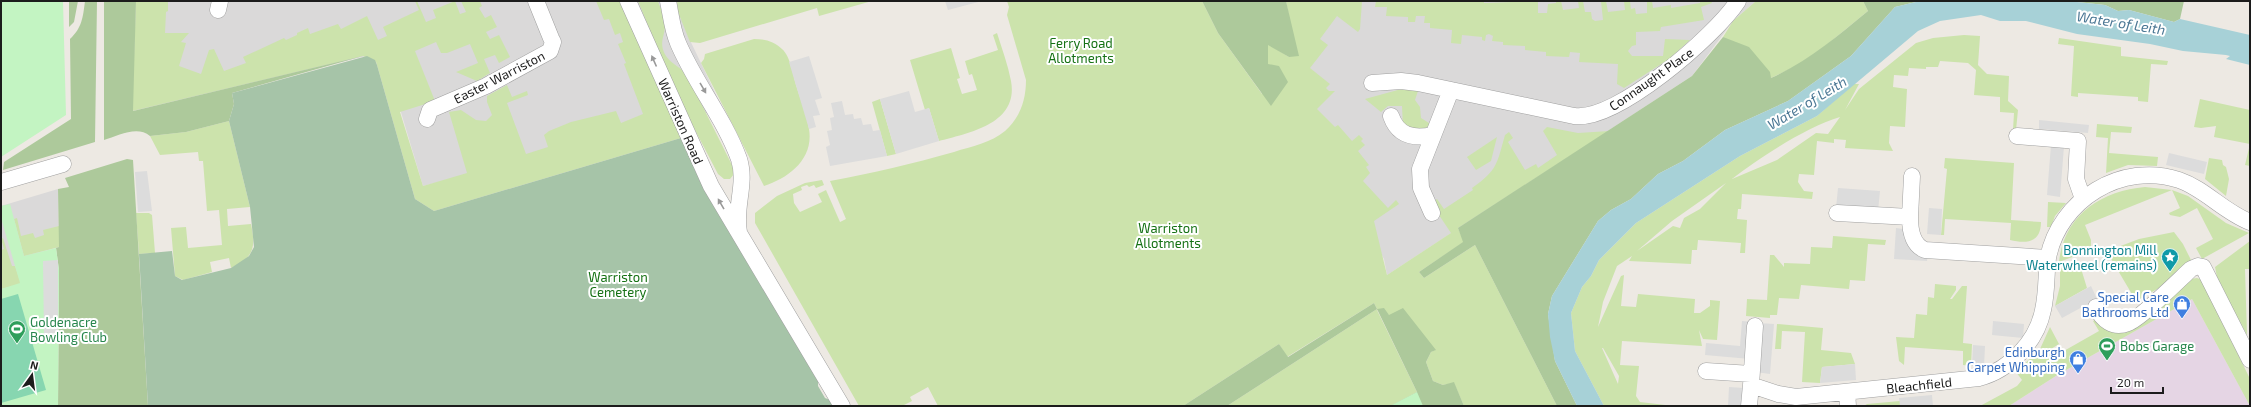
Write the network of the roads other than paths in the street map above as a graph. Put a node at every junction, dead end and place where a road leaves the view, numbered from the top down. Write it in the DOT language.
graph roads {
  1 [pos="536,1"];
  2 [pos="628,1"];
  3 [pos="668,1"];
  4 [pos="1738,1"];
  5 [pos="1372,83"];
  6 [pos="1451,90"];
  7 [pos="1391,116"];
  8 [pos="426,119"];
  9 [pos="1433,135"];
  10 [pos="2017,136"];
  11 [pos="63,164"];
  12 [pos="1912,176"];
  13 [pos="1,182"];
  14 [pos="2083,199"];
  15 [pos="1432,213"];
  16 [pos="1837,213"];
  17 [pos="1910,218"];
  18 [pos="2250,222"];
  19 [pos="741,238"];
  20 [pos="2048,258"];
  21 [pos="2096,307"];
  22 [pos="1755,326"];
  23 [pos="2250,360"];
  24 [pos="1706,371"];
  25 [pos="1751,380"];
  26 [pos="1848,399"];
  27 [pos="842,406"];
  28 [pos="1749,406"];
  1 -- 8 [label="street, Easter Warriston"];
  19 -- 2 [label="street, Warriston Road, one-way"];
  3 -- 19 [label="street, Warriston Road, one-way"];
  4 -- 6 [label="street, Connaught Place"];
  5 -- 6 [label="street, Connaught Place"];
  6 -- 9 [label="street"];
  7 -- 9 [label="street"];
  9 -- 15 [label="street"];
  10 -- 14 [label="street"];
  11 -- 13 [label="street"];
  12 -- 17 [label="street"];
  14 -- 18 [label="street, Bleachfield"];
  14 -- 20 [label="street, Bleachfield"];
  16 -- 17 [label="street"];
  17 -- 20 [label="street"];
  19 -- 27 [label="street, Warriston Road"];
  20 -- 26 [label="street, Bleachfield"];
  21 -- 23 [label="street"];
  22 -- 25 [label="street"];
  24 -- 25 [label="street, Bleachfield"];
  25 -- 26 [label="street, Bleachfield"];
  25 -- 28 [label="street"];
}
